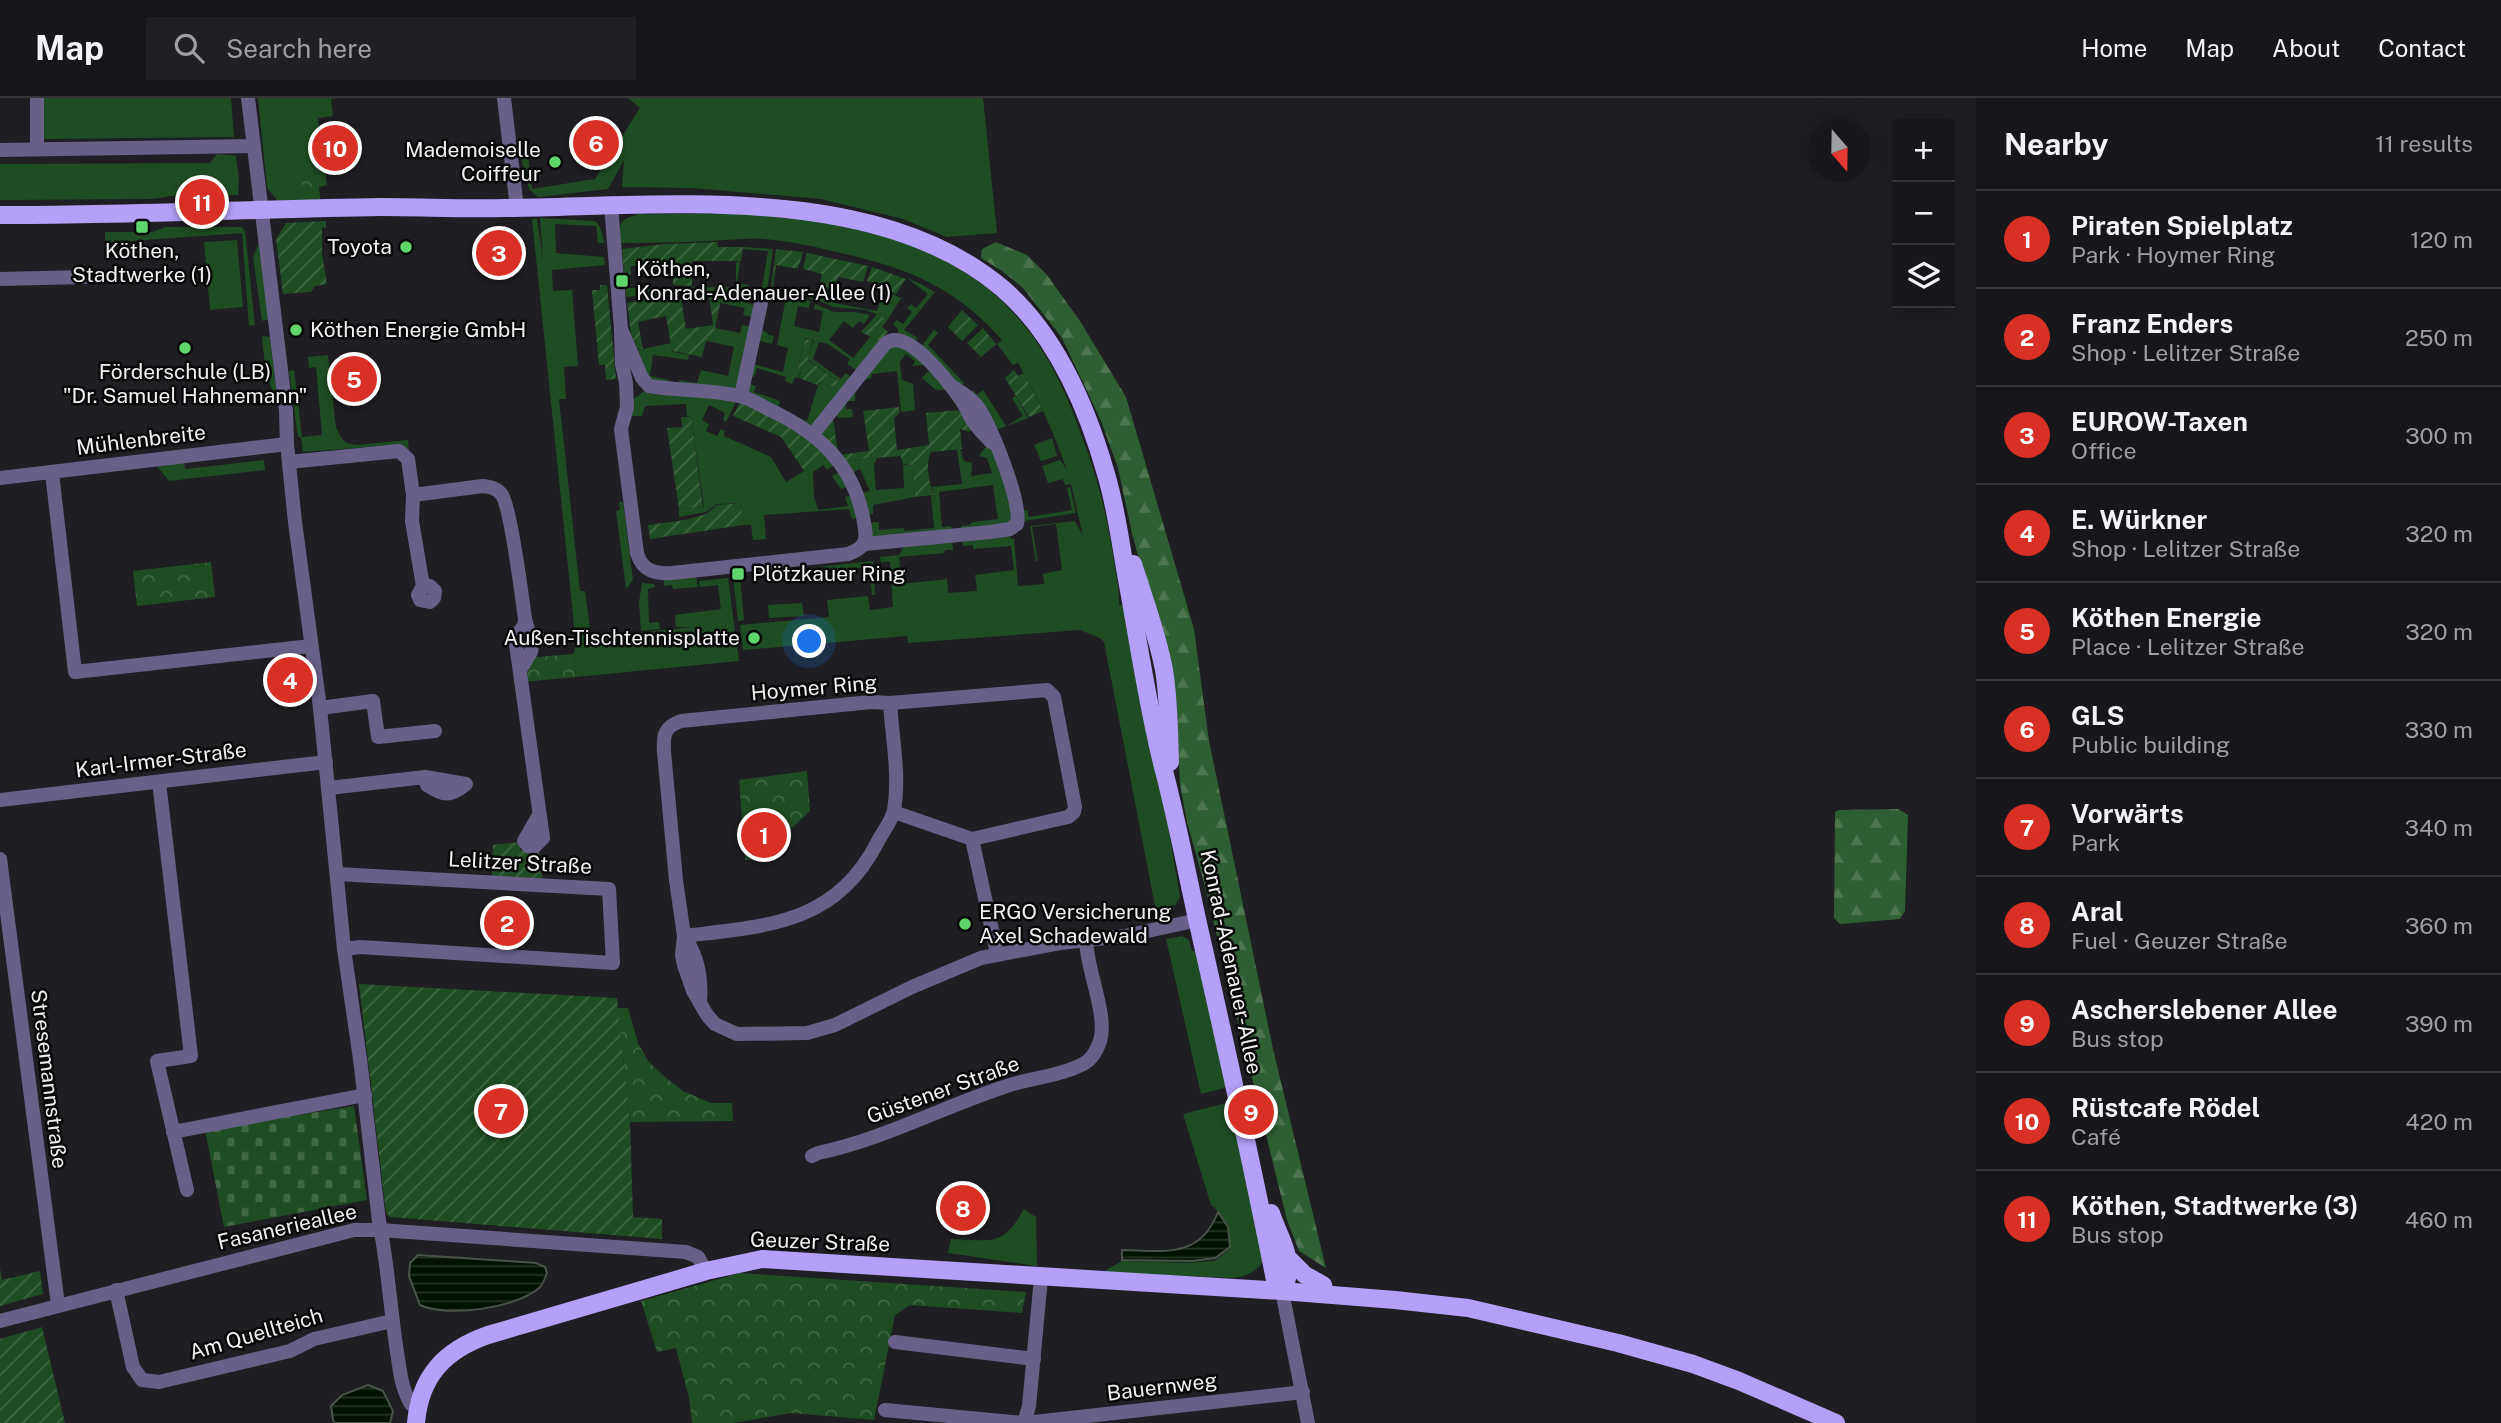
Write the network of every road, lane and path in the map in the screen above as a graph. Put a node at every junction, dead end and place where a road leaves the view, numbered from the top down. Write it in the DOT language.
graph roads {
  1 [pos="37,98"];
  2 [pos="248,98"];
  3 [pos="504,98"];
  4 [pos="254,146"];
  5 [pos="37,149"];
  6 [pos="0,150"];
  7 [pos="611,205"];
  8 [pos="517,208"];
  9 [pos="262,211"];
  10 [pos="0,215"];
  11 [pos="85,277"];
  12 [pos="0,279"];
  13 [pos="761,303"];
  14 [pos="635,383"];
  15 [pos="658,387"];
  16 [pos="741,396"];
  17 [pos="627,407"];
  18 [pos="813,434"];
  19 [pos="287,444"];
  20 [pos="289,462"];
  21 [pos="52,472"];
  22 [pos="0,478"];
  23 [pos="413,495"];
  24 [pos="865,544"];
  25 [pos="423,586"];
  26 [pos="311,646"];
  27 [pos="890,703"];
  28 [pos="320,708"];
  29 [pos="435,731"];
  30 [pos="326,762"];
  31 [pos="425,777"];
  32 [pos="159,782"];
  33 [pos="328,788"];
  34 [pos="0,800"];
  35 [pos="894,812"];
  36 [pos="539,815"];
  37 [pos="972,839"];
  38 [pos="0,859"];
  39 [pos="337,874"];
  40 [pos="1198,920"];
  41 [pos="684,936"];
  42 [pos="1086,941"];
  43 [pos="344,949"];
  44 [pos="997,953"];
  45 [pos="365,1094"];
  46 [pos="173,1132"];
  47 [pos="1247,1140"];
  48 [pos="812,1156"];
  49 [pos="187,1190"];
  50 [pos="380,1230"];
  51 [pos="1290,1260"];
  52 [pos="706,1271"];
  53 [pos="1041,1278"];
  54 [pos="116,1290"];
  55 [pos="1282,1291"];
  56 [pos="1325,1294"];
  57 [pos="58,1305"];
  58 [pos="0,1321"];
  59 [pos="392,1321"];
  60 [pos="895,1342"];
  61 [pos="1034,1359"];
  62 [pos="1303,1392"];
  63 [pos="885,1410"];
  64 [pos="417,1414"];
  65 [pos="1024,1423"];
  66 [pos="1308,1423"];
  67 [pos="1836,1423"];
  1 -- 5 [label="street"];
  2 -- 4 [label="street"];
  3 -- 8 [label="street"];
  4 -- 5 [label="street"];
  4 -- 9 [label="street"];
  5 -- 6 [label="street"];
  7 -- 8 [label="main road, Konrad-Adenauer-Allee"];
  7 -- 14 [label="street"];
  7 -- 40 [label="main road, Konrad-Adenauer-Allee"];
  8 -- 9 [label="main road, Konrad-Adenauer-Allee"];
  9 -- 10 [label="main road, Konrad-Adenauer-Allee"];
  9 -- 19 [label="street"];
  11 -- 12 [label="street"];
  13 -- 16 [label="street"];
  14 -- 15 [label="street"];
  14 -- 17 [label="street"];
  15 -- 16 [label="street"];
  15 -- 17 [label="street"];
  16 -- 18 [label="street"];
  17 -- 24 [label="street"];
  18 -- 24 [label="street"];
  18 -- 24 [label="street"];
  19 -- 20 [label="street"];
  19 -- 21 [label="street, Mühlenbreite"];
  20 -- 23 [label="street"];
  20 -- 26 [label="street"];
  21 -- 22 [label="street, Mühlenbreite"];
  21 -- 26 [label="street"];
  23 -- 25 [label="street"];
  23 -- 36 [label="street"];
  26 -- 28 [label="street"];
  27 -- 35 [label="street, Hoymer Ring"];
  27 -- 37 [label="street"];
  27 -- 41 [label="street, Hoymer Ring"];
  28 -- 29 [label="street"];
  28 -- 30 [label="street"];
  30 -- 32 [label="street, Karl-Irmer-Straße"];
  30 -- 33 [label="street"];
  31 -- 33 [label="street"];
  32 -- 34 [label="street, Karl-Irmer-Straße"];
  32 -- 46 [label="street"];
  33 -- 39 [label="street"];
  35 -- 37 [label="street"];
  35 -- 41 [label="street, Hoymer Ring"];
  37 -- 44 [label="street"];
  38 -- 57 [label="street, Stresemannstraße"];
  39 -- 43 [label="street"];
  39 -- 43 [label="street, Lelitzer Straße"];
  40 -- 42 [label="street"];
  40 -- 47 [label="main road, Konrad-Adenauer-Allee"];
  41 -- 44 [label="street"];
  42 -- 44 [label="street"];
  42 -- 48 [label="street, Güstener Straße"];
  43 -- 45 [label="street"];
  45 -- 46 [label="street"];
  45 -- 50 [label="street"];
  46 -- 49 [label="street"];
  47 -- 51 [label="main road, Konrad-Adenauer-Allee"];
  47 -- 55 [label="main road, Konrad-Adenauer-Allee"];
  50 -- 52 [label="street, Fasanerieallee"];
  50 -- 54 [label="street, Fasanerieallee"];
  50 -- 59 [label="street"];
  51 -- 55 [label="main road"];
  51 -- 56 [label="main road"];
  52 -- 53 [label="main road, Geuzer Straße"];
  52 -- 64 [label="main road, Geuzer Straße"];
  53 -- 55 [label="main road, Geuzer Straße"];
  53 -- 61 [label="street"];
  54 -- 57 [label="street, Fasanerieallee"];
  54 -- 59 [label="street, Am Quellteich"];
  55 -- 56 [label="main road, Geuzer Straße"];
  55 -- 62 [label="street"];
  56 -- 67 [label="main road, Geuzer Straße"];
  57 -- 58 [label="street, Fasanerieallee"];
  59 -- 64 [label="street"];
  60 -- 61 [label="street"];
  61 -- 65 [label="street"];
  62 -- 65 [label="street, Bauernweg"];
  62 -- 66 [label="street"];
  63 -- 65 [label="street"];
}
